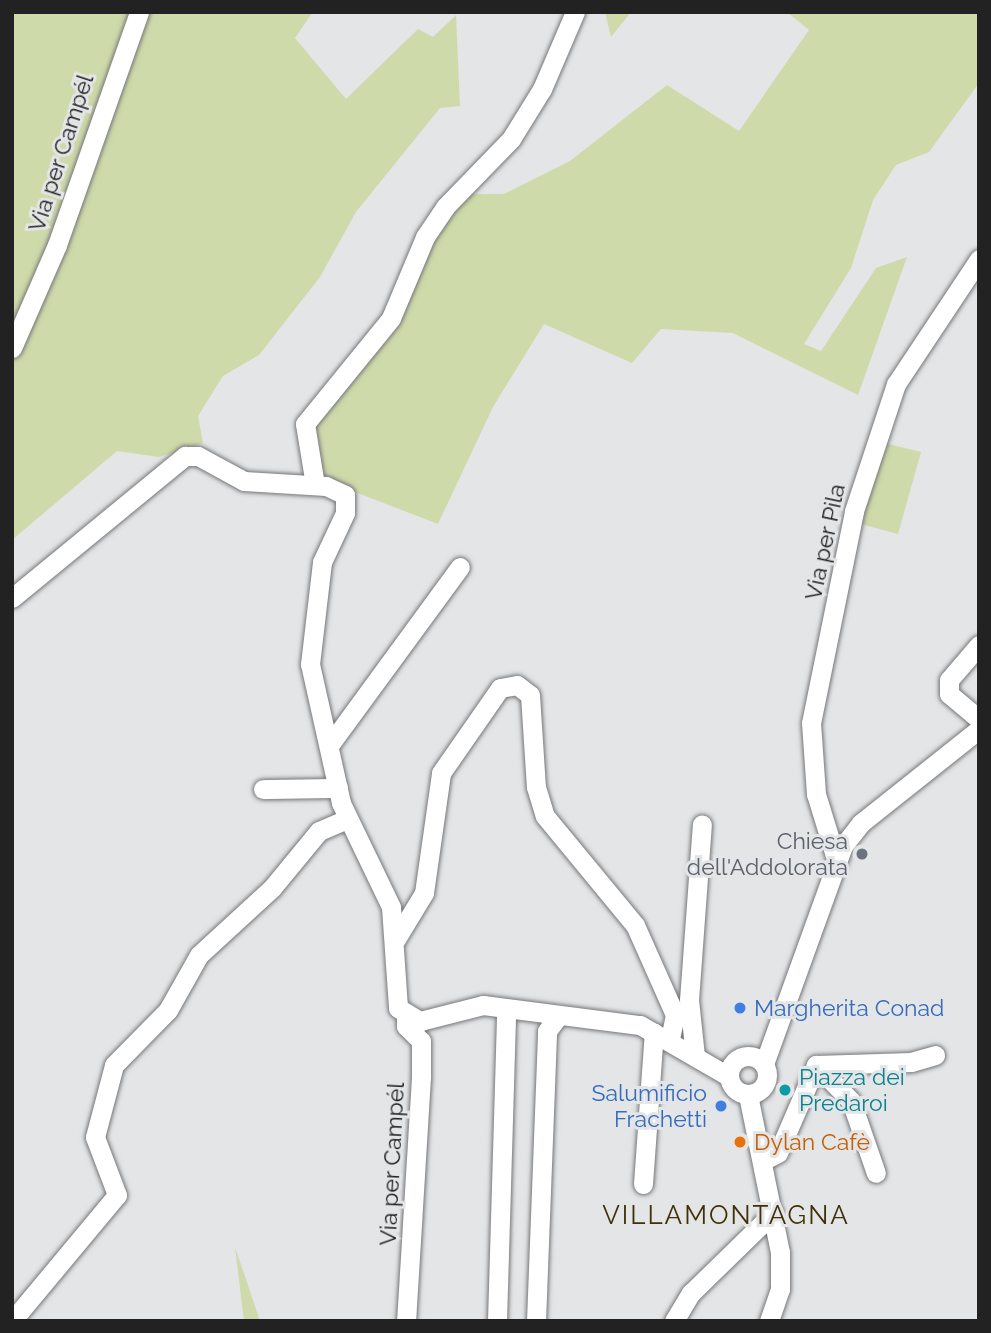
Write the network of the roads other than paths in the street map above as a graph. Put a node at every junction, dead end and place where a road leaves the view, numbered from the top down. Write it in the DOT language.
graph roads {
  1 [pos="139,12"];
  2 [pos="575,12"];
  3 [pos="979,259"];
  4 [pos="12,348"];
  5 [pos="315,485"];
  6 [pos="460,567"];
  7 [pos="12,598"];
  8 [pos="979,645"];
  9 [pos="979,719"];
  10 [pos="979,729"];
  11 [pos="331,743"];
  12 [pos="338,788"];
  13 [pos="263,789"];
  14 [pos="347,819"];
  15 [pos="702,824"];
  16 [pos="836,859"];
  17 [pos="396,939"];
  18 [pos="506,1010"];
  19 [pos="406,1015"];
  20 [pos="556,1019"];
  21 [pos="662,1035"];
  22 [pos="935,1055"];
  23 [pos="695,1056"];
  24 [pos="764,1064"];
  25 [pos="816,1065"];
  26 [pos="729,1076"];
  27 [pos="748,1095"];
  28 [pos="766,1159"];
  29 [pos="876,1173"];
  30 [pos="643,1184"];
  31 [pos="774,1213"];
  32 [pos="12,1321"];
  33 [pos="407,1321"];
  34 [pos="497,1321"];
  35 [pos="536,1321"];
  36 [pos="674,1321"];
  37 [pos="769,1321"];
  1 -- 4 [label="street, Via per Campél"];
  2 -- 5 [label="street"];
  3 -- 16 [label="street, Via per Pila"];
  5 -- 7 [label="street, Via per Campél"];
  5 -- 11 [label="street, Via per Campél"];
  6 -- 11 [label="street"];
  8 -- 9 [label="street"];
  10 -- 16 [label="street"];
  11 -- 12 [label="street, Via per Campél"];
  12 -- 13 [label="street"];
  12 -- 14 [label="street, Via per Campél"];
  14 -- 17 [label="street, Via per Campél"];
  14 -- 32 [label="street"];
  15 -- 23 [label="street"];
  16 -- 24 [label="street"];
  17 -- 19 [label="street, Via per Campél"];
  17 -- 21 [label="street, Via per Campél"];
  18 -- 19 [label="street"];
  18 -- 20 [label="street"];
  18 -- 34 [label="street"];
  19 -- 33 [label="street, Via per Campél"];
  20 -- 21 [label="street"];
  20 -- 35 [label="street"];
  21 -- 23 [label="street"];
  21 -- 30 [label="street"];
  22 -- 25 [label="street"];
  23 -- 26 [label="street"];
  24 -- 26 [label="street"];
  24 -- 27 [label="street"];
  25 -- 28 [label="street"];
  25 -- 29 [label="street"];
  26 -- 27 [label="street"];
  27 -- 28 [label="street"];
  28 -- 31 [label="street"];
  31 -- 36 [label="street"];
  31 -- 37 [label="street"];
}
